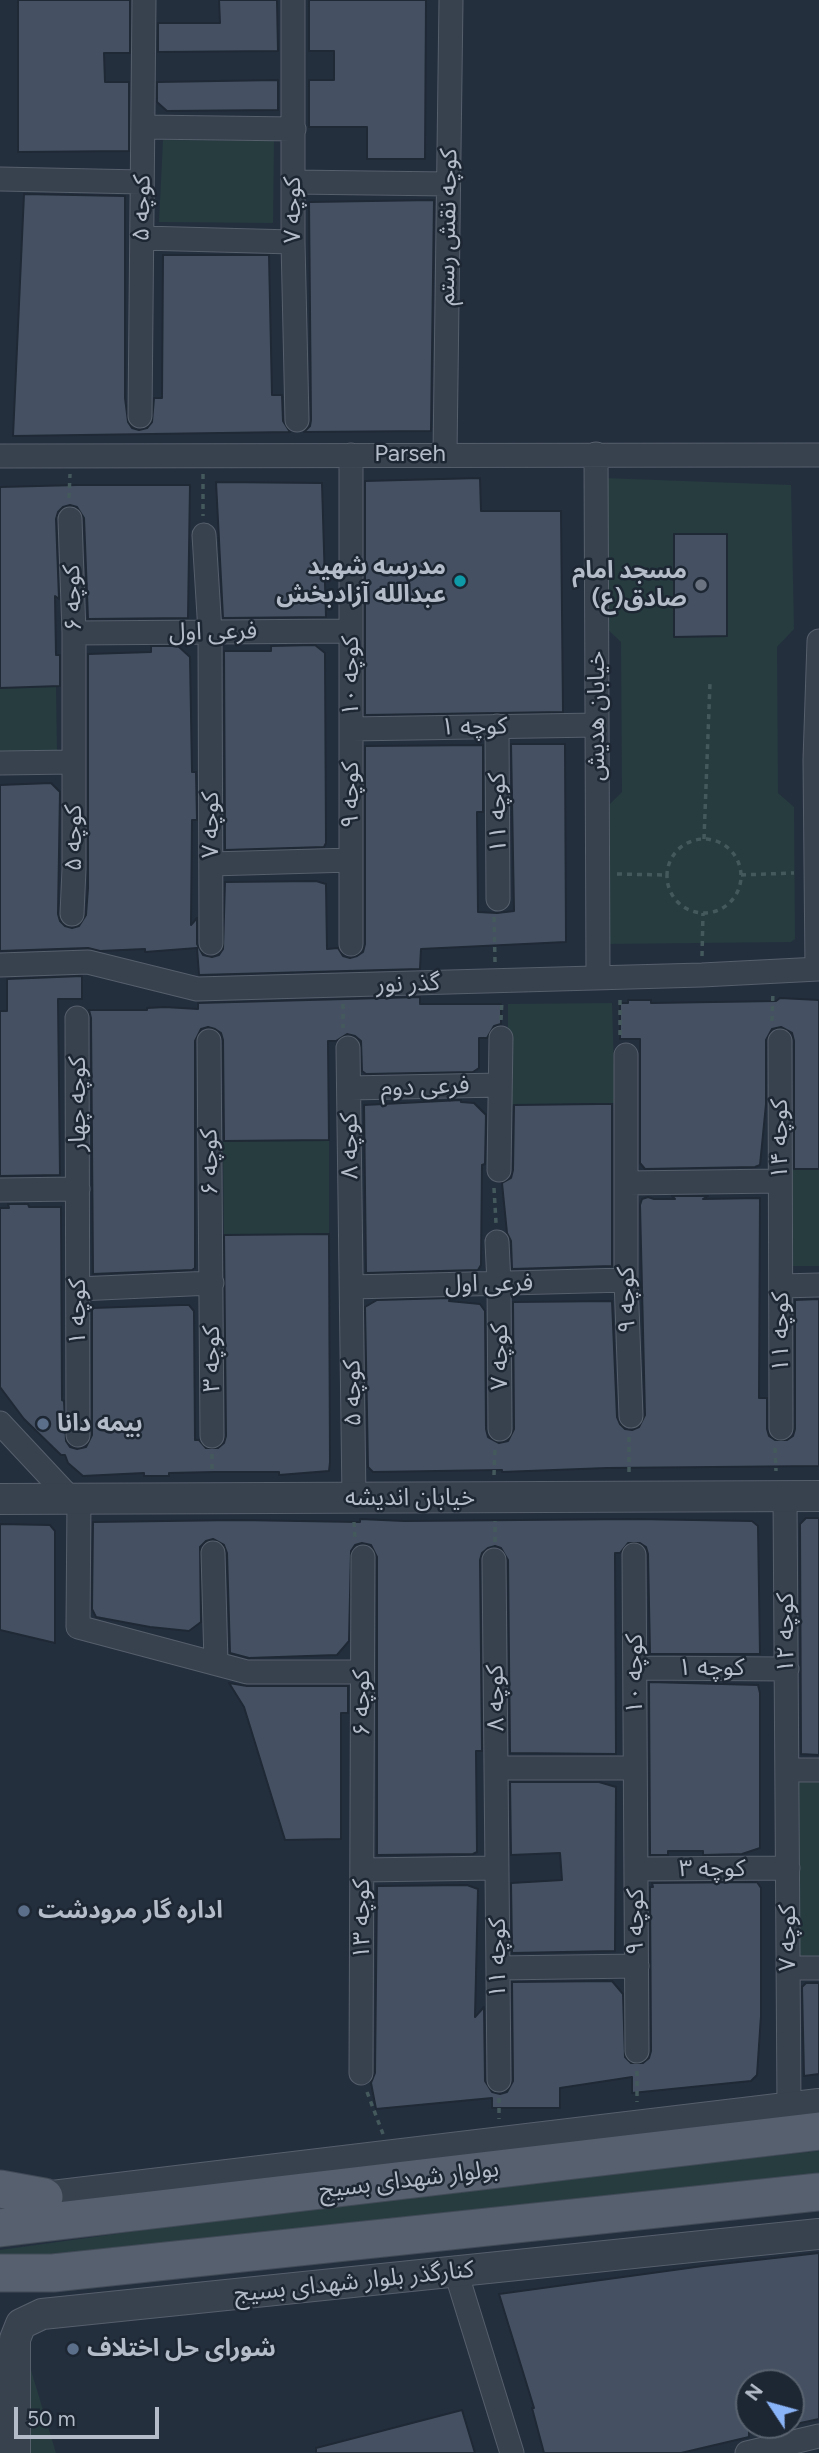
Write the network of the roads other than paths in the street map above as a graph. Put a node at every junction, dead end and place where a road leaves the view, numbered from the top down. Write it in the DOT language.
graph roads {
  1 [pos="144,0"];
  2 [pos="293,0"];
  3 [pos="451,0"];
  4 [pos="144,127"];
  5 [pos="294,129"];
  6 [pos="0,179"];
  7 [pos="142,182"];
  8 [pos="293,182"];
  9 [pos="449,184"];
  10 [pos="142,238"];
  11 [pos="293,242"];
  12 [pos="140,416"];
  13 [pos="297,420"];
  14 [pos="445,454"];
  15 [pos="596,454"];
  16 [pos="351,455"];
  17 [pos="819,455"];
  18 [pos="0,456"];
  19 [pos="70,519"];
  20 [pos="204,535"];
  21 [pos="351,631"];
  22 [pos="210,632"];
  23 [pos="74,633"];
  24 [pos="819,641"];
  25 [pos="597,724"];
  26 [pos="497,726"];
  27 [pos="351,729"];
  28 [pos="817,760"];
  29 [pos="74,762"];
  30 [pos="0,763"];
  31 [pos="351,860"];
  32 [pos="211,864"];
  33 [pos="498,899"];
  34 [pos="72,914"];
  35 [pos="211,943"];
  36 [pos="351,944"];
  37 [pos="0,965"];
  38 [pos="818,969"];
  39 [pos="609,978"];
  40 [pos="77,1018"];
  41 [pos="501,1038"];
  42 [pos="209,1041"];
  43 [pos="780,1041"];
  44 [pos="348,1048"];
  45 [pos="626,1055"];
  46 [pos="500,1084"];
  47 [pos="349,1088"];
  48 [pos="499,1170"];
  49 [pos="780,1181"];
  50 [pos="626,1183"];
  51 [pos="78,1189"];
  52 [pos="0,1190"];
  53 [pos="781,1237"];
  54 [pos="497,1242"];
  55 [pos="626,1280"];
  56 [pos="212,1283"];
  57 [pos="499,1283"];
  58 [pos="819,1285"];
  59 [pos="781,1286"];
  60 [pos="352,1287"];
  61 [pos="78,1289"];
  62 [pos="631,1416"];
  63 [pos="0,1423"];
  64 [pos="781,1428"];
  65 [pos="500,1429"];
  66 [pos="78,1435"];
  67 [pos="212,1436"];
  68 [pos="785,1496"];
  69 [pos="819,1496"];
  70 [pos="0,1499"];
  71 [pos="75,1499"];
  72 [pos="354,1499"];
  73 [pos="214,1553"];
  74 [pos="634,1555"];
  75 [pos="363,1558"];
  76 [pos="495,1560"];
  77 [pos="216,1663"];
  78 [pos="635,1668"];
  79 [pos="786,1669"];
  80 [pos="362,1672"];
  81 [pos="362,1765"];
  82 [pos="497,1768"];
  83 [pos="635,1768"];
  84 [pos="787,1770"];
  85 [pos="819,1770"];
  86 [pos="635,1793"];
  87 [pos="497,1836"];
  88 [pos="497,1868"];
  89 [pos="788,1868"];
  90 [pos="636,1869"];
  91 [pos="362,1870"];
  92 [pos="637,1966"];
  93 [pos="498,1968"];
  94 [pos="788,1968"];
  95 [pos="819,1968"];
  96 [pos="637,2051"];
  97 [pos="361,2073"];
  98 [pos="499,2080"];
  99 [pos="819,2104"];
  100 [pos="789,2107"];
  101 [pos="819,2132"];
  102 [pos="282,2168"];
  103 [pos="336,2188"];
  104 [pos="0,2189"];
  105 [pos="819,2192"];
  106 [pos="44,2196"];
  107 [pos="0,2228"];
  108 [pos="819,2234"];
  109 [pos="456,2272"];
  110 [pos="0,2273"];
  111 [pos="819,2436"];
  112 [pos="15,2453"];
  113 [pos="512,2453"];
  114 [pos="747,2453"];
  1 -- 4 [label="street, کوچه ۵"];
  2 -- 5 [label="street, کوچه ۷"];
  3 -- 9 [label="street, کوچه نقش رستم"];
  4 -- 5 [label="street"];
  4 -- 7 [label="street, کوچه ۵"];
  5 -- 8 [label="street, کوچه ۷"];
  6 -- 7 [label="street"];
  7 -- 10 [label="street, کوچه ۵"];
  8 -- 9 [label="street"];
  8 -- 11 [label="street, کوچه ۷"];
  9 -- 14 [label="street, کوچه نقش رستم"];
  10 -- 11 [label="street"];
  10 -- 12 [label="street, کوچه ۵"];
  11 -- 13 [label="street, کوچه ۷"];
  14 -- 15 [label="street, Parseh"];
  14 -- 16 [label="street, Parseh"];
  15 -- 17 [label="street, Parseh"];
  15 -- 25 [label="street, خیابان هدیش"];
  16 -- 18 [label="street, Parseh"];
  16 -- 21 [label="street, کوچه ۱۰"];
  19 -- 23 [label="street, کوچه ۶"];
  20 -- 22 [label="street"];
  21 -- 22 [label="street, فرعی اول"];
  21 -- 27 [label="street, کوچه ۱۰"];
  22 -- 23 [label="street, فرعی اول"];
  22 -- 32 [label="street, کوچه ۷"];
  23 -- 29 [label="street, کوچه ۶"];
  24 -- 28 [label="street"];
  25 -- 26 [label="street, کوچه ۱"];
  25 -- 39 [label="street, خیابان هدیش"];
  26 -- 27 [label="street, کوچه ۱"];
  26 -- 33 [label="street, کوچه ۱۱"];
  27 -- 31 [label="street, کوچه ۹"];
  28 -- 38 [label="street"];
  29 -- 30 [label="street"];
  29 -- 34 [label="street, کوچه ۵"];
  31 -- 32 [label="street"];
  31 -- 36 [label="street, کوچه ۹"];
  32 -- 35 [label="street, کوچه ۷"];
  37 -- 39 [label="street, گذر نور"];
  38 -- 39 [label="street, گذر نور"];
  40 -- 51 [label="street, کوچه چهار"];
  41 -- 46 [label="street"];
  42 -- 56 [label="street, کوچه ۶"];
  43 -- 49 [label="street, کوچه ۱۴"];
  44 -- 47 [label="street, کوچه ۸"];
  45 -- 50 [label="street"];
  46 -- 47 [label="street, فرعی دوم"];
  46 -- 48 [label="street"];
  47 -- 60 [label="street, کوچه ۸"];
  49 -- 50 [label="street"];
  49 -- 53 [label="street, کوچه ۱۴"];
  50 -- 55 [label="street, کوچه ۹"];
  51 -- 52 [label="street"];
  51 -- 61 [label="street, کوچه ۱"];
  53 -- 59 [label="street, کوچه ۱۱"];
  54 -- 57 [label="street, کوچه ۷"];
  55 -- 57 [label="street, فرعی اول"];
  55 -- 62 [label="street, کوچه ۹"];
  56 -- 61 [label="street"];
  56 -- 67 [label="street, کوچه ۳"];
  57 -- 60 [label="street, فرعی اول"];
  57 -- 65 [label="street, کوچه ۷"];
  58 -- 59 [label="street"];
  59 -- 64 [label="street, کوچه ۱۱"];
  60 -- 72 [label="street, کوچه ۵"];
  61 -- 66 [label="street, کوچه ۱"];
  63 -- 71 [label="street"];
  68 -- 69 [label="street, خیابان اندیشه"];
  68 -- 72 [label="street, خیابان اندیشه"];
  68 -- 79 [label="street, کوچه ۱۲"];
  70 -- 71 [label="street, خیابان اندیشه"];
  71 -- 72 [label="street, خیابان اندیشه"];
  71 -- 77 [label="street"];
  73 -- 77 [label="street"];
  74 -- 78 [label="street, کوچه ۱۰"];
  75 -- 80 [label="street, کوچه ۶"];
  76 -- 82 [label="street, کوچه ۸"];
  77 -- 80 [label="street"];
  78 -- 79 [label="street, کوچه ۱"];
  78 -- 83 [label="street, کوچه ۱۰"];
  79 -- 84 [label="street, کوچه ۱۲"];
  80 -- 81 [label="street, کوچه ۶"];
  81 -- 91 [label="street, کوچه ۱۳"];
  82 -- 83 [label="street"];
  82 -- 87 [label="street, کوچه ۸"];
  83 -- 86 [label="street, کوچه ۱۰"];
  84 -- 85 [label="street"];
  84 -- 89 [label="street, کوچه ۷"];
  86 -- 90 [label="street, کوچه ۹"];
  87 -- 88 [label="street, کوچه ۱۱"];
  88 -- 91 [label="street"];
  88 -- 93 [label="street, کوچه ۱۱"];
  89 -- 90 [label="street, کوچه ۳"];
  89 -- 94 [label="street, کوچه ۷"];
  90 -- 92 [label="street, کوچه ۹"];
  91 -- 97 [label="street, کوچه ۱۳"];
  92 -- 93 [label="street"];
  92 -- 96 [label="street, کوچه ۹"];
  93 -- 98 [label="street, کوچه ۱۱"];
  94 -- 95 [label="street"];
  94 -- 100 [label="street, کوچه ۷"];
  99 -- 100 [label="street"];
  100 -- 102 [label="street"];
  101 -- 103 [label="main road, بولوار شهدای بسیج"];
  102 -- 103 [label="street"];
  102 -- 106 [label="street"];
  103 -- 107 [label="main road, بولوار شهدای بسیج"];
  104 -- 106 [label="main road"];
  105 -- 110 [label="main road"];
  108 -- 109 [label="street, کنارگذر بلوار شهدای بسیج"];
  109 -- 112 [label="street, کنارگذر بلوار شهدای بسیج"];
  109 -- 113 [label="street"];
  111 -- 114 [label="street"];
}
